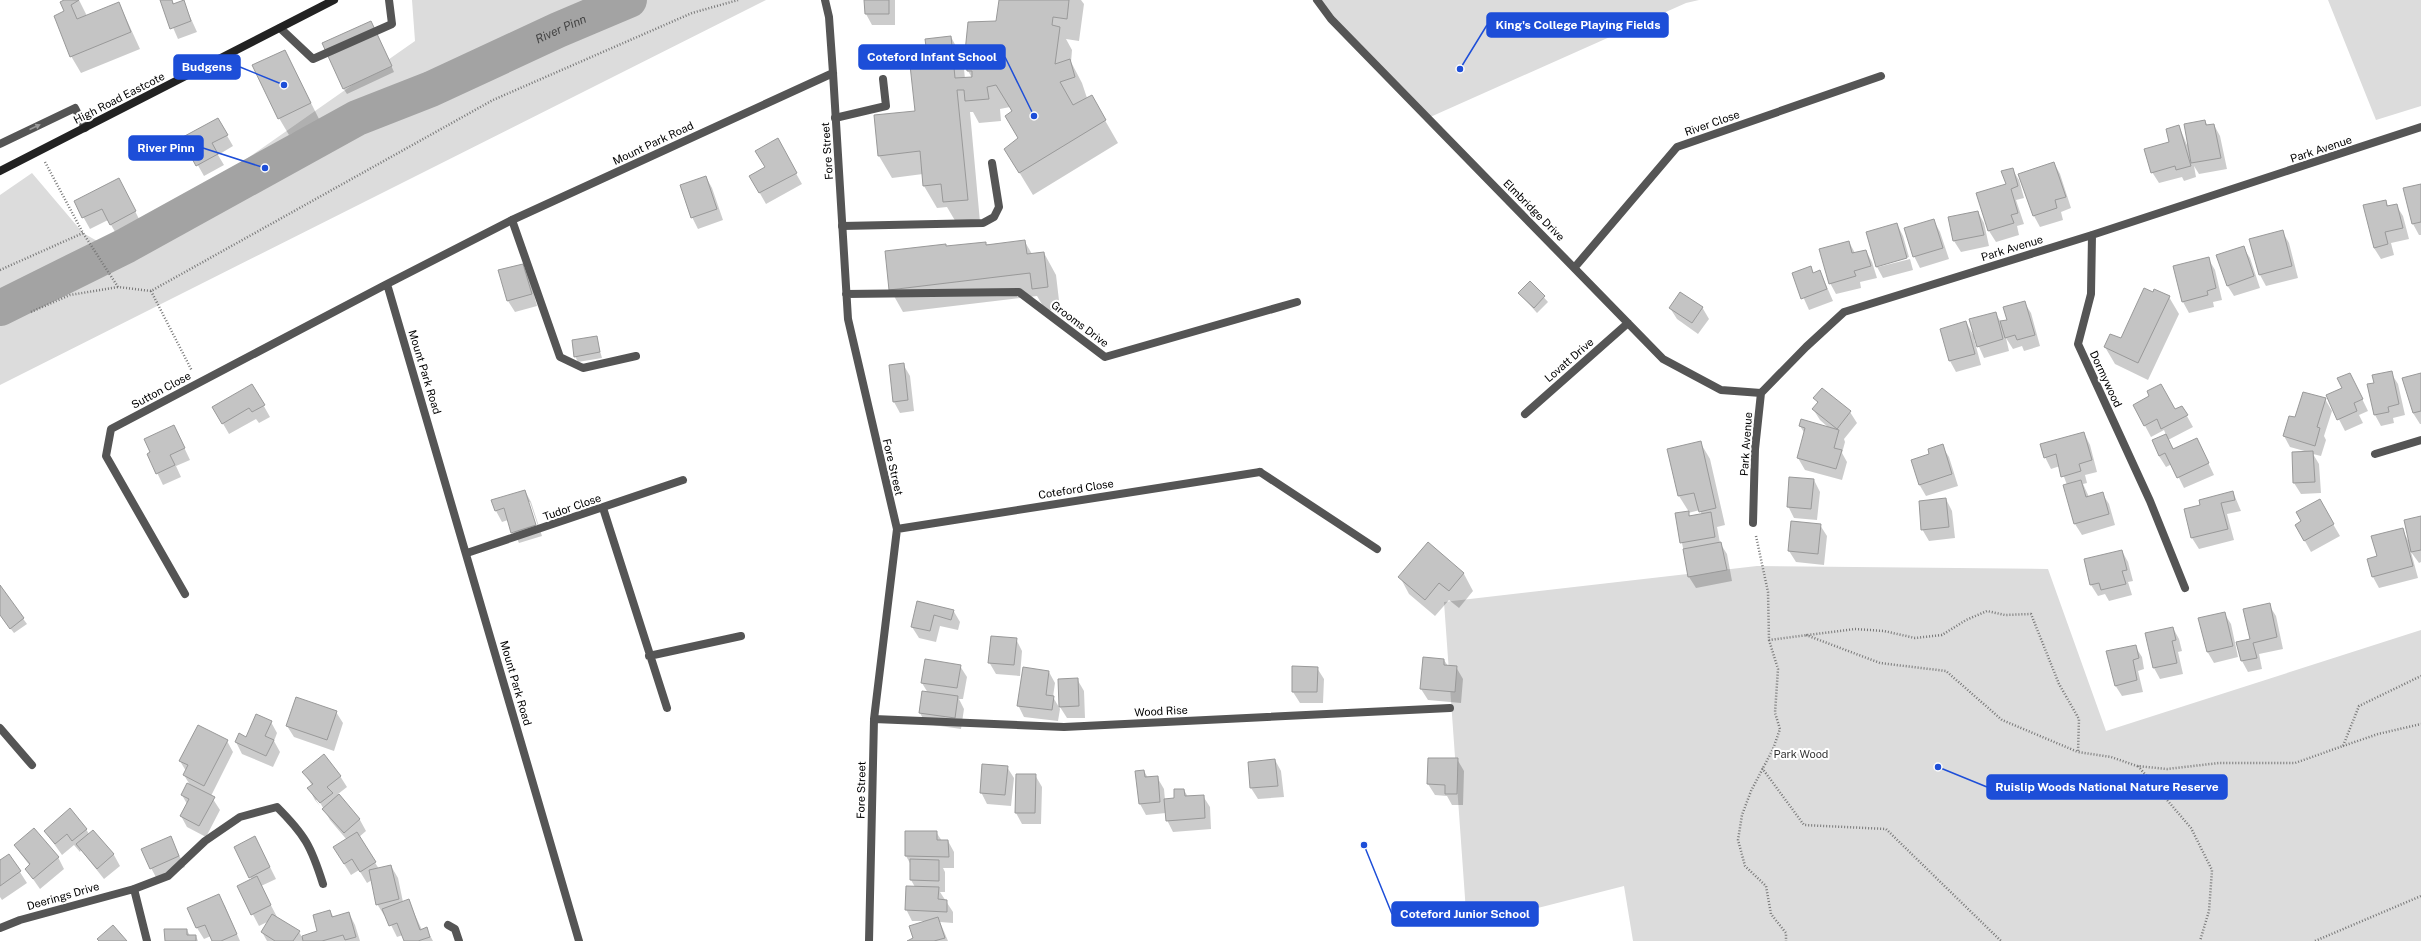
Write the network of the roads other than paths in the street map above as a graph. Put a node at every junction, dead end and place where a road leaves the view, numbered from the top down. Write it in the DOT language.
graph roads {
  1 [pos="334,0"];
  2 [pos="389,0"];
  3 [pos="825,0"];
  4 [pos="1317,0"];
  5 [pos="280,28"];
  6 [pos="833,73"];
  7 [pos="1881,76"];
  8 [pos="883,79"];
  9 [pos="836,118"];
  10 [pos="85,128"];
  11 [pos="2421,128"];
  12 [pos="0,144"];
  13 [pos="992,163"];
  14 [pos="0,171"];
  15 [pos="512,220"];
  16 [pos="842,226"];
  17 [pos="2092,235"];
  18 [pos="1575,267"];
  19 [pos="387,284"];
  20 [pos="846,294"];
  21 [pos="1297,302"];
  22 [pos="1628,324"];
  23 [pos="636,356"];
  24 [pos="1761,393"];
  25 [pos="1525,414"];
  26 [pos="2421,440"];
  27 [pos="2376,454"];
  28 [pos="683,480"];
  29 [pos="603,508"];
  30 [pos="1753,523"];
  31 [pos="897,529"];
  32 [pos="1377,549"];
  33 [pos="467,554"];
  34 [pos="2185,588"];
  35 [pos="185,594"];
  36 [pos="741,636"];
  37 [pos="649,656"];
  38 [pos="668,708"];
  39 [pos="1450,708"];
  40 [pos="874,719"];
  41 [pos="0,728"];
  42 [pos="32,765"];
  43 [pos="323,884"];
  44 [pos="134,890"];
  45 [pos="448,925"];
  46 [pos="0,928"];
  47 [pos="147,941"];
  48 [pos="459,941"];
  49 [pos="579,941"];
  50 [pos="869,941"];
  1 -- 5 [label="main road, High Road Eastcote"];
  2 -- 5 [label="street"];
  3 -- 6 [label="street, Fore Street"];
  4 -- 18 [label="street, Elmbridge Drive"];
  5 -- 10 [label="main road, High Road Eastcote"];
  6 -- 9 [label="street, Fore Street"];
  6 -- 15 [label="street, Mount Park Road"];
  7 -- 18 [label="street, River Close"];
  8 -- 9 [label="street"];
  9 -- 16 [label="street, Fore Street"];
  12 -- 10 [label="street, one-way"];
  10 -- 14 [label="main road, High Road Eastcote"];
  11 -- 17 [label="street, Park Avenue"];
  13 -- 16 [label="street"];
  15 -- 19 [label="street, Mount Park Road"];
  15 -- 23 [label="street"];
  16 -- 20 [label="street, Fore Street"];
  17 -- 24 [label="street, Park Avenue"];
  17 -- 34 [label="street, Dormywood"];
  18 -- 22 [label="street, Elmbridge Drive"];
  19 -- 33 [label="street, Mount Park Road"];
  19 -- 35 [label="street, Sutton Close"];
  20 -- 21 [label="street, Grooms Drive"];
  20 -- 31 [label="street, Fore Street"];
  22 -- 24 [label="street, Elmbridge Drive"];
  22 -- 25 [label="street, Lovatt Drive"];
  24 -- 30 [label="street, Park Avenue"];
  26 -- 27 [label="street"];
  28 -- 29 [label="street, Tudor Close"];
  29 -- 33 [label="street, Tudor Close"];
  29 -- 37 [label="street"];
  31 -- 32 [label="street, Coteford Close"];
  31 -- 40 [label="street, Fore Street"];
  33 -- 49 [label="street, Mount Park Road"];
  36 -- 37 [label="street"];
  37 -- 38 [label="street"];
  39 -- 40 [label="street, Wood Rise"];
  40 -- 50 [label="street, Fore Street"];
  41 -- 42 [label="street"];
  43 -- 44 [label="street, Deerings Drive"];
  44 -- 46 [label="street, Deerings Drive"];
  44 -- 47 [label="street"];
  45 -- 48 [label="street"];
}
